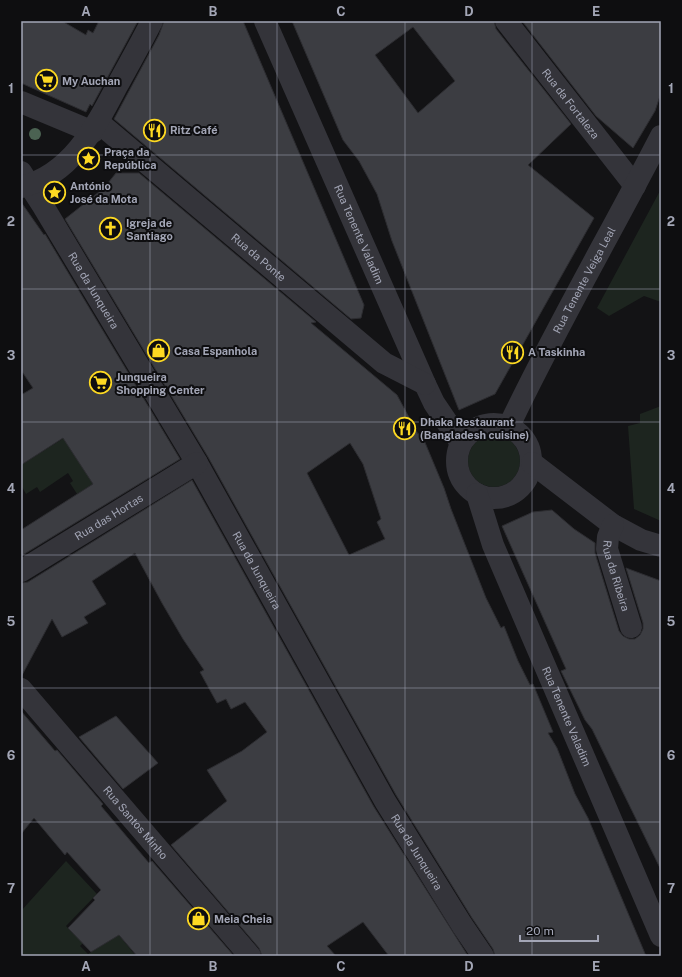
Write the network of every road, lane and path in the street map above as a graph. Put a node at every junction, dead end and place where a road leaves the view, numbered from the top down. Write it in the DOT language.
graph roads {
  1 [pos="152,21"];
  2 [pos="264,21"];
  3 [pos="506,21"];
  4 [pos="21,102"];
  5 [pos="95,127"];
  6 [pos="661,136"];
  7 [pos="24,182"];
  8 [pos="635,186"];
  9 [pos="425,384"];
  10 [pos="509,426"];
  11 [pos="461,443"];
  12 [pos="532,462"];
  13 [pos="197,463"];
  14 [pos="477,494"];
  15 [pos="613,525"];
  16 [pos="661,546"];
  17 [pos="21,571"];
  18 [pos="631,627"];
  19 [pos="21,688"];
  20 [pos="661,936"];
  21 [pos="250,956"];
  22 [pos="483,956"];
  1 -- 5 [label="street"];
  2 -- 9 [label="street, Rua Tenente Valadim"];
  3 -- 8 [label="street, Rua da Fortaleza"];
  4 -- 5 [label="street"];
  5 -- 7 [label="street"];
  5 -- 9 [label="street, Rua da Ponte"];
  6 -- 8 [label="street, Rua Tenente Veiga Leal"];
  7 -- 13 [label="street, Rua da Junqueira"];
  8 -- 10 [label="street, Rua Tenente Veiga Leal"];
  9 -- 11 [label="street, Rua Tenente Valadim"];
  10 -- 11 [label="street"];
  10 -- 12 [label="street"];
  11 -- 14 [label="street"];
  12 -- 14 [label="street"];
  12 -- 15 [label="street, Rua da Ribeira"];
  13 -- 17 [label="street, Rua das Hortas"];
  13 -- 22 [label="street, Rua da Junqueira"];
  14 -- 20 [label="street, Rua Tenente Valadim"];
  15 -- 16 [label="street, Rua da Ribeira"];
  15 -- 18 [label="street, Rua da Ribeira"];
  19 -- 21 [label="street, Rua Santos Minho"];
}
